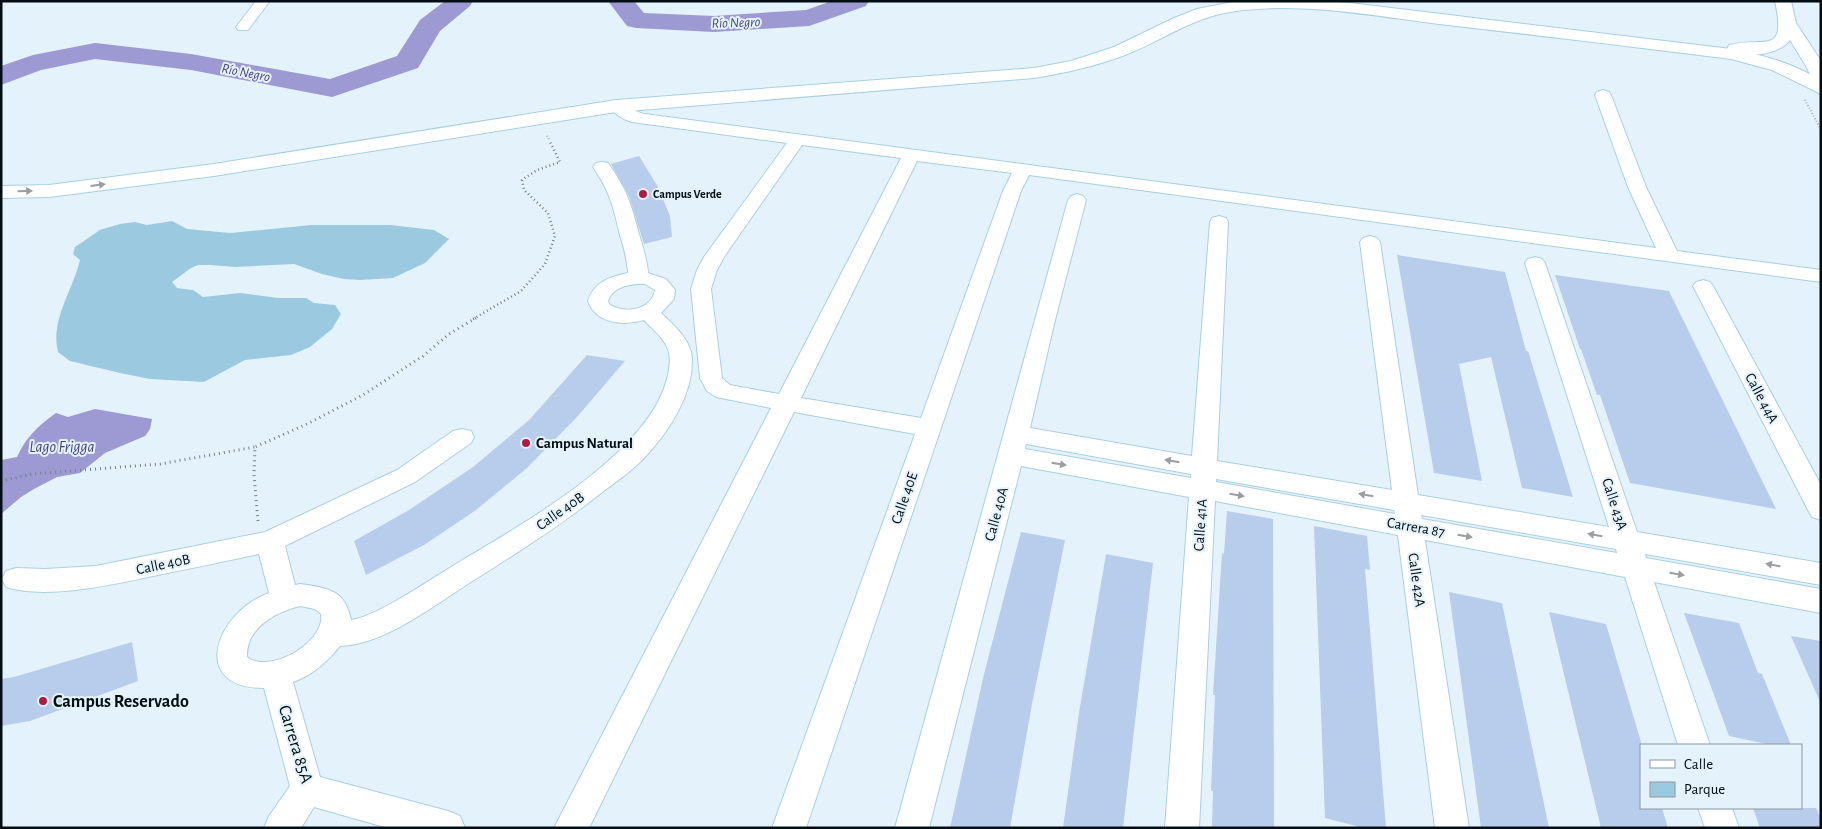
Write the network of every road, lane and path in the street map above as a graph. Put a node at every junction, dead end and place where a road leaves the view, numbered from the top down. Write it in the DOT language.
graph roads {
  1 [pos="263,1"];
  2 [pos="1202,1"];
  3 [pos="1349,1"];
  4 [pos="1784,3"];
  5 [pos="1788,23"];
  6 [pos="243,27"];
  7 [pos="1812,31"];
  8 [pos="1735,48"];
  9 [pos="1820,80"];
  10 [pos="1602,95"];
  11 [pos="616,106"];
  12 [pos="544,132"];
  13 [pos="798,139"];
  14 [pos="912,154"];
  15 [pos="602,167"];
  16 [pos="1023,169"];
  17 [pos="1,175"];
  18 [pos="1,192"];
  19 [pos="1078,200"];
  20 [pos="1219,222"];
  21 [pos="1370,242"];
  22 [pos="1670,256"];
  23 [pos="1535,263"];
  24 [pos="1821,276"];
  25 [pos="638,277"];
  26 [pos="1703,286"];
  27 [pos="648,312"];
  28 [pos="786,403"];
  29 [pos="929,428"];
  30 [pos="462,437"];
  31 [pos="1014,444"];
  32 [pos="255,447"];
  33 [pos="1204,478"];
  34 [pos="1,481"];
  35 [pos="1821,510"];
  36 [pos="1408,514"];
  37 [pos="1627,540"];
  38 [pos="270,541"];
  39 [pos="1635,567"];
  40 [pos="1821,574"];
  41 [pos="16,578"];
  42 [pos="284,598"];
  43 [pos="1821,601"];
  44 [pos="333,633"];
  45 [pos="276,675"];
  46 [pos="1694,744"];
  47 [pos="307,790"];
  48 [pos="1715,809"];
  49 [pos="281,828"];
  50 [pos="448,828"];
  51 [pos="571,828"];
  52 [pos="789,828"];
  53 [pos="912,828"];
  54 [pos="1182,828"];
  55 [pos="1452,828"];
  56 [pos="1722,828"];
  1 -- 6 [label="street"];
  2 -- 17 [label="street"];
  3 -- 8 [label="street"];
  4 -- 5 [label="street"];
  4 -- 7 [label="street"];
  5 -- 8 [label="street"];
  5 -- 9 [label="street"];
  8 -- 9 [label="street"];
  9 -- 11 [label="street"];
  10 -- 22 [label="street"];
  11 -- 13 [label="street"];
  18 -- 11 [label="street, one-way"];
  12 -- 32 [label="path"];
  13 -- 14 [label="street"];
  13 -- 28 [label="street"];
  14 -- 16 [label="street"];
  14 -- 28 [label="street"];
  15 -- 25 [label="street"];
  16 -- 22 [label="street"];
  16 -- 29 [label="street, Calle 40E"];
  19 -- 31 [label="street, Calle 40A"];
  20 -- 33 [label="street, Calle 41A"];
  21 -- 36 [label="street, Calle 42A"];
  22 -- 24 [label="street"];
  23 -- 37 [label="street, Calle 43A"];
  25 -- 27 [label="street"];
  25 -- 27 [label="street"];
  26 -- 35 [label="street, Calle 44A"];
  27 -- 44 [label="street, Calle 40B"];
  28 -- 29 [label="street"];
  28 -- 51 [label="street"];
  29 -- 52 [label="street, Calle 40E"];
  30 -- 38 [label="street, Calle 40B"];
  31 -- 33 [label="street, Carrera 87"];
  31 -- 53 [label="street, Calle 40A"];
  32 -- 34 [label="path"];
  32 -- 38 [label="path"];
  33 -- 36 [label="street, Carrera 87"];
  33 -- 54 [label="street, Calle 41A"];
  37 -- 36 [label="street, Carrera 87, one-way"];
  36 -- 39 [label="street, Carrera 87, one-way"];
  36 -- 55 [label="street, Calle 42A"];
  37 -- 39 [label="street, Calle 43A"];
  40 -- 37 [label="street, Carrera 87, one-way"];
  38 -- 41 [label="street, Calle 40B"];
  38 -- 42 [label="street"];
  39 -- 43 [label="street, Carrera 87, one-way"];
  39 -- 46 [label="street, Calle 43A"];
  42 -- 44 [label="street"];
  42 -- 45 [label="street"];
  44 -- 45 [label="street"];
  45 -- 47 [label="street, Carrera 85A"];
  47 -- 49 [label="street"];
  47 -- 50 [label="street, Carrera 85A"];
  48 -- 56 [label="street"];
}
